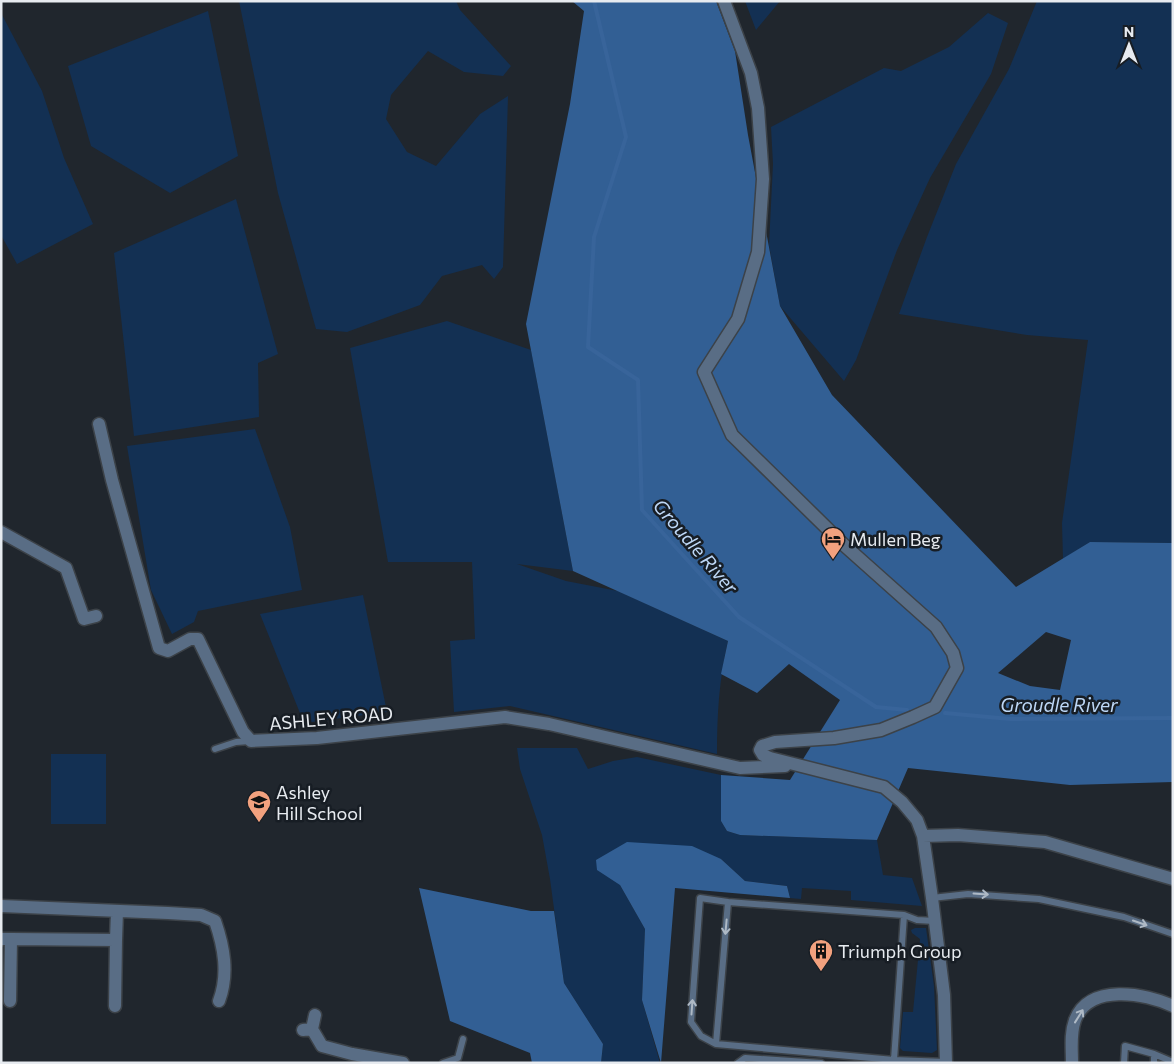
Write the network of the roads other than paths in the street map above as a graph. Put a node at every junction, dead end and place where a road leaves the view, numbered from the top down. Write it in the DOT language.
graph roads {
  1 [pos="724,1"];
  2 [pos="100,424"];
  3 [pos="1,532"];
  4 [pos="84,620"];
  5 [pos="251,741"];
  6 [pos="215,749"];
  7 [pos="796,766"];
  8 [pos="923,836"];
  9 [pos="1173,879"];
  10 [pos="932,898"];
  11 [pos="728,902"];
  12 [pos="1,906"];
  13 [pos="117,911"];
  14 [pos="904,914"];
  15 [pos="935,921"];
  16 [pos="1173,934"];
  17 [pos="6,939"];
  18 [pos="116,940"];
  19 [pos="10,1001"];
  20 [pos="220,1001"];
  21 [pos="115,1006"];
  22 [pos="1173,1006"];
  23 [pos="315,1015"];
  24 [pos="463,1039"];
  25 [pos="716,1044"];
  26 [pos="1154,1054"];
  27 [pos="894,1060"];
  28 [pos="946,1062"];
  29 [pos="1173,1062"];
  30 [pos="403,1063"];
  31 [pos="443,1063"];
  32 [pos="738,1063"];
  33 [pos="821,1063"];
  34 [pos="1072,1063"];
  35 [pos="1124,1063"];
  36 [pos="1154,1063"];
  1 -- 7 [label="street"];
  2 -- 5 [label="street, ASHLEY ROAD"];
  3 -- 4 [label="street"];
  5 -- 6 [label="lane"];
  5 -- 7 [label="street, ASHLEY ROAD"];
  7 -- 8 [label="street"];
  8 -- 9 [label="street"];
  8 -- 10 [label="street"];
  10 -- 15 [label="street"];
  10 -- 16 [label="lane, one-way"];
  11 -- 14 [label="lane"];
  11 -- 25 [label="lane, one-way"];
  25 -- 11 [label="lane, one-way"];
  12 -- 13 [label="street"];
  13 -- 18 [label="street"];
  13 -- 20 [label="street"];
  14 -- 15 [label="lane"];
  14 -- 27 [label="lane"];
  15 -- 28 [label="street"];
  17 -- 18 [label="street"];
  17 -- 19 [label="street"];
  18 -- 21 [label="street"];
  34 -- 22 [label="street, one-way"];
  23 -- 30 [label="street"];
  24 -- 31 [label="lane"];
  25 -- 27 [label="lane"];
  26 -- 29 [label="lane"];
  26 -- 35 [label="lane"];
  26 -- 36 [label="lane"];
  27 -- 28 [label="lane"];
  32 -- 33 [label="lane"];
}
